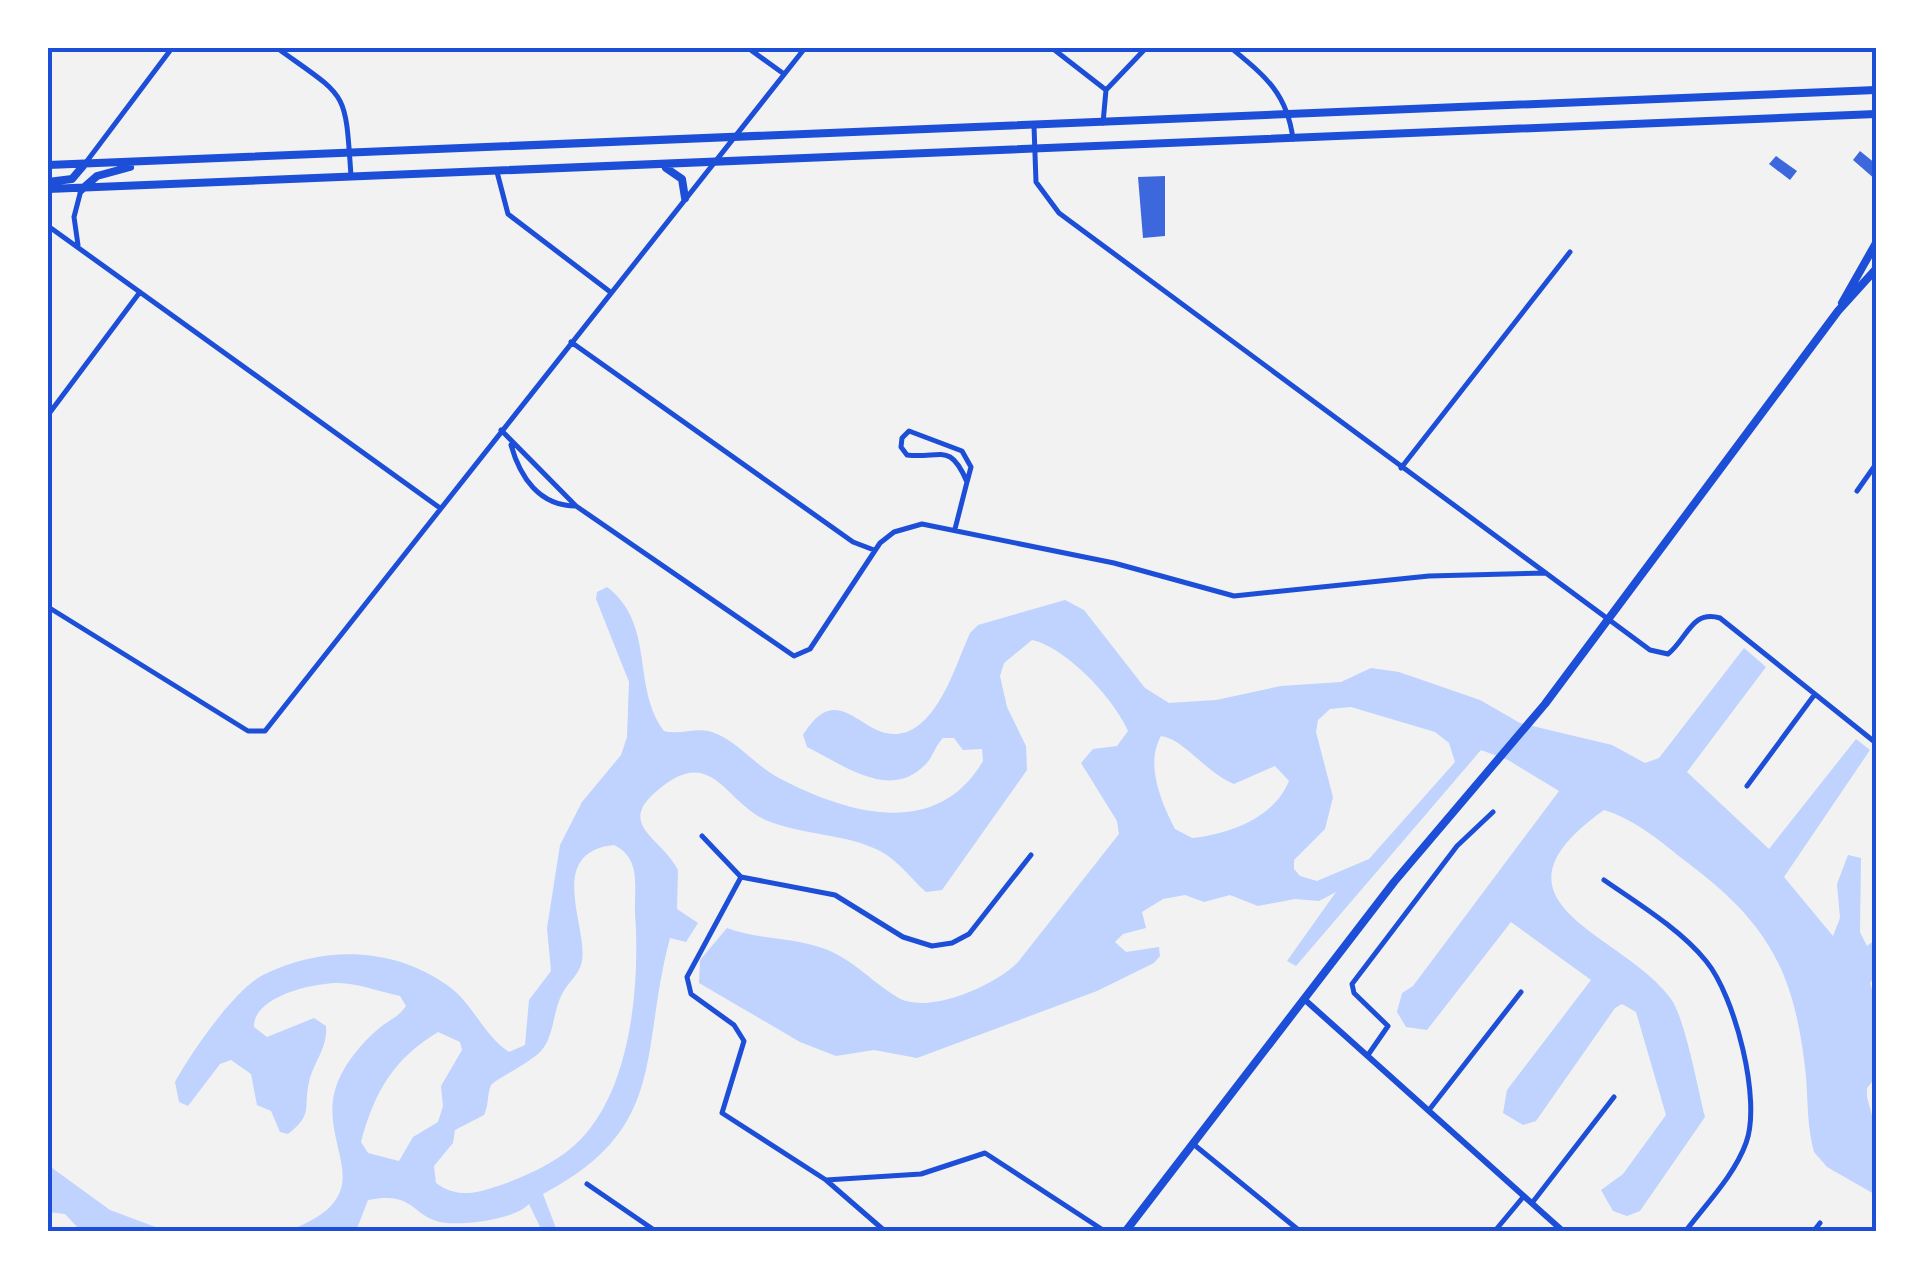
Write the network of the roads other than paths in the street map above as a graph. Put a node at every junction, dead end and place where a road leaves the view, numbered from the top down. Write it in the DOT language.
graph roads {
  1 [pos="172,48"];
  2 [pos="277,48"];
  3 [pos="748,48"];
  4 [pos="804,48"];
  5 [pos="1052,48"];
  6 [pos="1146,48"];
  7 [pos="1231,48"];
  8 [pos="784,74"];
  9 [pos="1106,90"];
  10 [pos="1876,90"];
  11 [pos="1876,114"];
  12 [pos="1290,116"];
  13 [pos="1103,124"];
  14 [pos="1034,126"];
  15 [pos="886,132"];
  16 [pos="733,139"];
  17 [pos="1292,139"];
  18 [pos="1034,150"];
  19 [pos="350,155"];
  20 [pos="886,156"];
  21 [pos="48,164"];
  22 [pos="140,164"];
  23 [pos="713,164"];
  24 [pos="83,166"];
  25 [pos="662,166"];
  26 [pos="497,172"];
  27 [pos="352,179"];
  28 [pos="48,186"];
  29 [pos="80,190"];
  30 [pos="686,198"];
  31 [pos="48,226"];
  32 [pos="1876,244"];
  33 [pos="78,246"];
  34 [pos="1570,252"];
  35 [pos="1876,269"];
  36 [pos="140,292"];
  37 [pos="609,292"];
  38 [pos="1838,311"];
  39 [pos="571,342"];
  40 [pos="48,415"];
  41 [pos="501,430"];
  42 [pos="939,440"];
  43 [pos="510,442"];
  44 [pos="937,451"];
  45 [pos="1876,464"];
  46 [pos="1401,468"];
  47 [pos="967,482"];
  48 [pos="1857,492"];
  49 [pos="576,506"];
  50 [pos="440,508"];
  51 [pos="955,529"];
  52 [pos="874,550"];
  53 [pos="1546,573"];
  54 [pos="48,607"];
  55 [pos="1608,619"];
  56 [pos="1815,694"];
  57 [pos="1876,743"];
  58 [pos="1747,786"];
  59 [pos="1493,812"];
  60 [pos="702,836"];
  61 [pos="1032,855"];
  62 [pos="741,877"];
  63 [pos="1604,880"];
  64 [pos="1521,992"];
  65 [pos="1302,998"];
  66 [pos="1368,1055"];
  67 [pos="1614,1097"];
  68 [pos="1429,1110"];
  69 [pos="1192,1143"];
  70 [pos="826,1180"];
  71 [pos="587,1184"];
  72 [pos="1524,1196"];
  73 [pos="1532,1202"];
  74 [pos="1820,1223"];
  75 [pos="657,1232"];
  76 [pos="886,1232"];
  77 [pos="1106,1232"];
  78 [pos="1125,1232"];
  79 [pos="1301,1232"];
  80 [pos="1494,1232"];
  81 [pos="1564,1232"];
  82 [pos="1686,1232"];
  83 [pos="1813,1232"];
  1 -- 24 [label="street"];
  2 -- 19 [label="street"];
  3 -- 8 [label="street"];
  4 -- 8 [label="street"];
  5 -- 9 [label="street"];
  6 -- 9 [label="street"];
  7 -- 12 [label="street"];
  8 -- 16 [label="street"];
  9 -- 13 [label="street"];
  10 -- 12 [label="main road"];
  11 -- 17 [label="main road"];
  12 -- 13 [label="main road"];
  12 -- 17 [label="street"];
  13 -- 14 [label="main road"];
  14 -- 15 [label="main road"];
  14 -- 18 [label="street"];
  15 -- 16 [label="main road"];
  15 -- 20 [label="main road"];
  16 -- 19 [label="main road"];
  16 -- 23 [label="street"];
  17 -- 18 [label="main road"];
  18 -- 20 [label="main road"];
  18 -- 46 [label="street"];
  19 -- 22 [label="main road"];
  19 -- 27 [label="street"];
  20 -- 23 [label="main road"];
  21 -- 24 [label="main road"];
  22 -- 24 [label="main road"];
  22 -- 29 [label="main road"];
  23 -- 25 [label="main road"];
  23 -- 30 [label="street"];
  24 -- 28 [label="main road"];
  25 -- 26 [label="main road"];
  25 -- 30 [label="main road"];
  26 -- 27 [label="main road"];
  26 -- 37 [label="street"];
  27 -- 29 [label="main road"];
  28 -- 29 [label="main road"];
  29 -- 33 [label="street"];
  30 -- 37 [label="street"];
  31 -- 33 [label="street"];
  32 -- 38 [label="main road"];
  33 -- 36 [label="street"];
  34 -- 46 [label="street"];
  35 -- 38 [label="main road"];
  36 -- 40 [label="street"];
  36 -- 50 [label="street"];
  37 -- 39 [label="street"];
  38 -- 55 [label="main road"];
  39 -- 41 [label="street"];
  39 -- 52 [label="street"];
  41 -- 43 [label="street"];
  41 -- 50 [label="street"];
  42 -- 44 [label="street"];
  42 -- 44 [label="street"];
  42 -- 47 [label="street"];
  43 -- 49 [label="street"];
  43 -- 49 [label="street"];
  44 -- 47 [label="street"];
  45 -- 48 [label="street"];
  46 -- 53 [label="street"];
  47 -- 51 [label="street"];
  49 -- 52 [label="street"];
  50 -- 54 [label="street"];
  51 -- 52 [label="street"];
  51 -- 53 [label="street"];
  53 -- 55 [label="street"];
  55 -- 56 [label="street"];
  55 -- 65 [label="main road"];
  56 -- 57 [label="street"];
  56 -- 58 [label="street"];
  59 -- 66 [label="street"];
  60 -- 62 [label="street"];
  61 -- 62 [label="street"];
  62 -- 70 [label="street"];
  63 -- 82 [label="street"];
  64 -- 68 [label="street"];
  65 -- 66 [label="street"];
  65 -- 69 [label="main road"];
  66 -- 68 [label="street"];
  67 -- 73 [label="street"];
  68 -- 72 [label="street"];
  69 -- 78 [label="main road"];
  69 -- 79 [label="street"];
  70 -- 76 [label="street"];
  70 -- 77 [label="street"];
  71 -- 75 [label="street"];
  72 -- 73 [label="street"];
  72 -- 80 [label="street"];
  73 -- 81 [label="street"];
  74 -- 83 [label="street"];
}
